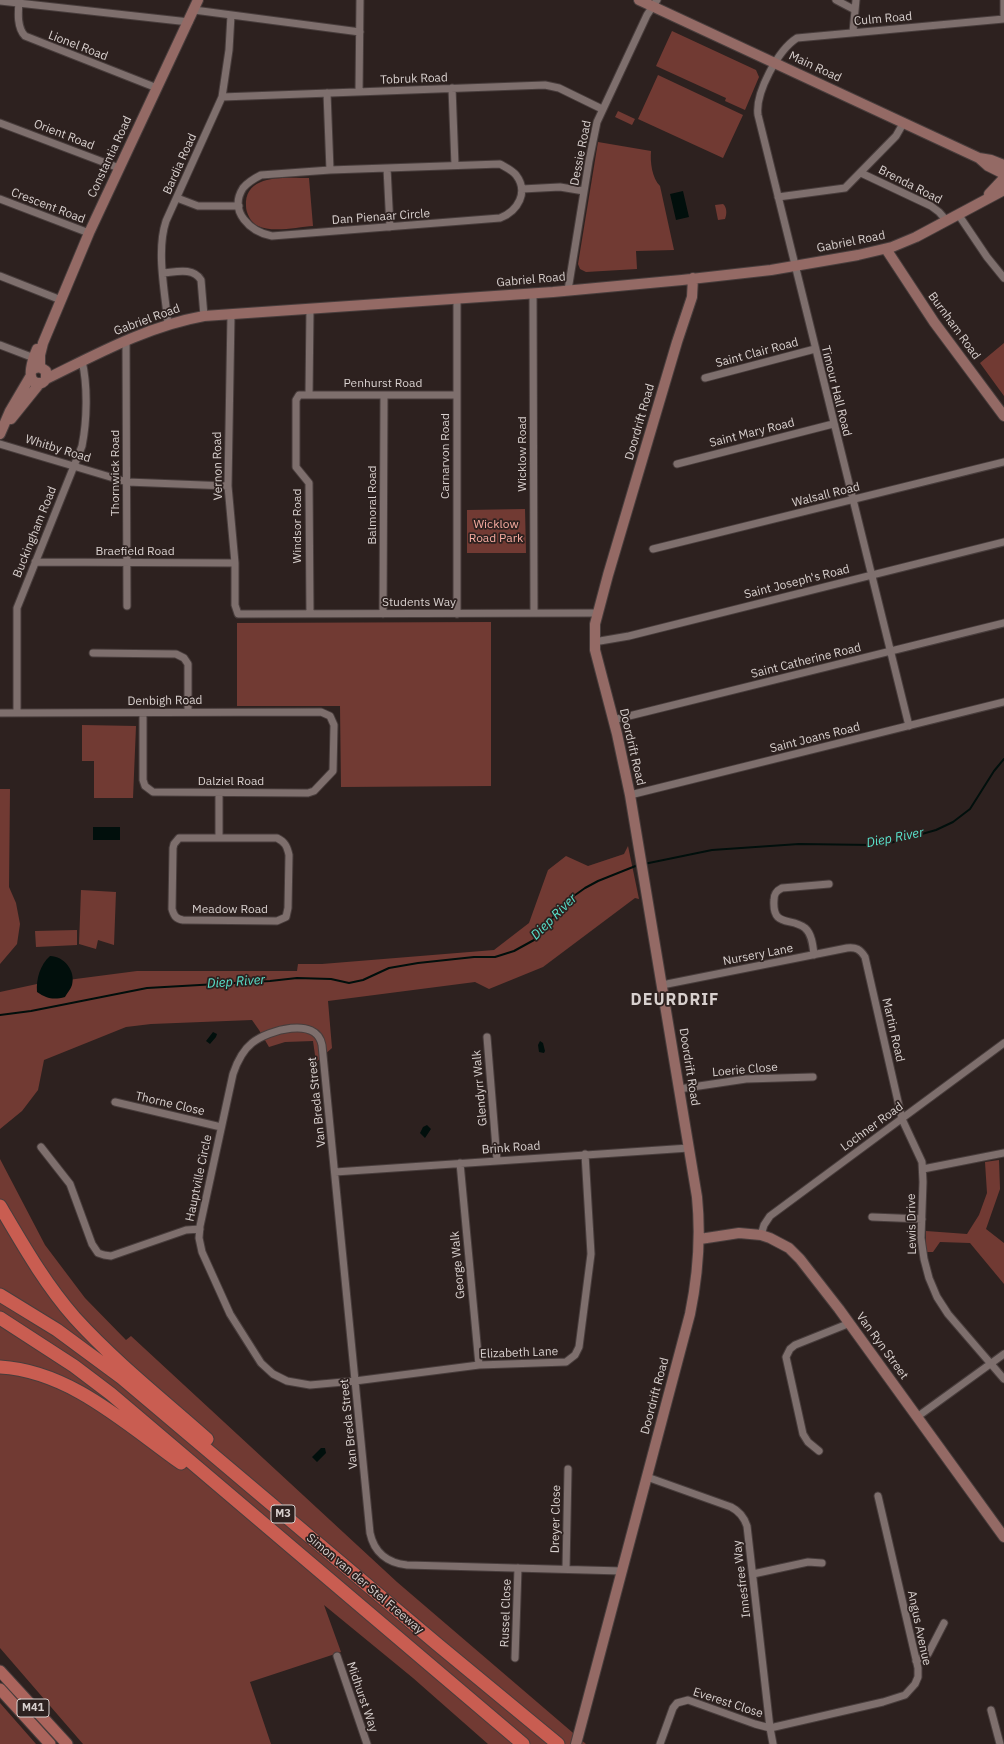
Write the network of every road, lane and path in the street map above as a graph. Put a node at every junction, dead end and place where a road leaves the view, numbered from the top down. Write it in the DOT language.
graph roads {
  1 [pos="198,0"];
  2 [pos="360,0"];
  3 [pos="639,0"];
  4 [pos="836,0"];
  5 [pos="856,0"];
  6 [pos="1004,0"];
  7 [pos="0,1"];
  8 [pos="14,1"];
  9 [pos="654,3"];
  10 [pos="194,10"];
  11 [pos="855,10"];
  12 [pos="231,15"];
  13 [pos="1004,19"];
  14 [pos="189,22"];
  15 [pos="360,32"];
  16 [pos="852,32"];
  17 [pos="774,63"];
  18 [pos="157,88"];
  19 [pos="452,88"];
  20 [pos="359,92"];
  21 [pos="327,93"];
  22 [pos="222,97"];
  23 [pos="602,109"];
  24 [pos="0,122"];
  25 [pos="904,122"];
  26 [pos="979,158"];
  27 [pos="455,165"];
  28 [pos="1004,165"];
  29 [pos="120,168"];
  30 [pos="387,168"];
  31 [pos="330,170"];
  32 [pos="861,173"];
  33 [pos="1004,174"];
  34 [pos="1004,178"];
  35 [pos="522,189"];
  36 [pos="1004,190"];
  37 [pos="584,191"];
  38 [pos="778,196"];
  39 [pos="177,198"];
  40 [pos="0,199"];
  41 [pos="984,200"];
  42 [pos="239,206"];
  43 [pos="958,214"];
  44 [pos="946,220"];
  45 [pos="390,227"];
  46 [pos="89,233"];
  47 [pos="886,249"];
  48 [pos="794,265"];
  49 [pos="163,273"];
  50 [pos="0,276"];
  51 [pos="693,278"];
  52 [pos="1004,278"];
  53 [pos="568,290"];
  54 [pos="533,294"];
  55 [pos="457,299"];
  56 [pos="61,300"];
  57 [pos="310,309"];
  58 [pos="231,315"];
  59 [pos="204,316"];
  60 [pos="168,324"];
  61 [pos="49,328"];
  62 [pos="126,340"];
  63 [pos="0,345"];
  64 [pos="814,349"];
  65 [pos="34,358"];
  66 [pos="78,363"];
  67 [pos="39,374"];
  68 [pos="705,378"];
  69 [pos="309,395"];
  70 [pos="384,395"];
  71 [pos="457,395"];
  72 [pos="4,415"];
  73 [pos="1004,416"];
  74 [pos="833,424"];
  75 [pos="1,431"];
  76 [pos="0,444"];
  77 [pos="1004,462"];
  78 [pos="677,464"];
  79 [pos="74,466"];
  80 [pos="127,482"];
  81 [pos="228,486"];
  82 [pos="853,500"];
  83 [pos="1004,542"];
  84 [pos="653,549"];
  85 [pos="35,562"];
  86 [pos="127,563"];
  87 [pos="235,563"];
  88 [pos="871,575"];
  89 [pos="127,606"];
  90 [pos="534,613"];
  91 [pos="597,613"];
  92 [pos="241,614"];
  93 [pos="310,614"];
  94 [pos="384,614"];
  95 [pos="457,614"];
  96 [pos="1004,623"];
  97 [pos="594,642"];
  98 [pos="890,651"];
  99 [pos="93,653"];
  100 [pos="1004,702"];
  101 [pos="188,712"];
  102 [pos="0,713"];
  103 [pos="17,713"];
  104 [pos="142,713"];
  105 [pos="613,720"];
  106 [pos="909,726"];
  107 [pos="321,784"];
  108 [pos="219,793"];
  109 [pos="630,795"];
  110 [pos="218,838"];
  111 [pos="829,884"];
  112 [pos="859,949"];
  113 [pos="814,955"];
  114 [pos="662,985"];
  115 [pos="487,1037"];
  116 [pos="1004,1043"];
  117 [pos="322,1045"];
  118 [pos="813,1077"];
  119 [pos="679,1089"];
  120 [pos="115,1102"];
  121 [pos="902,1119"];
  122 [pos="221,1127"];
  123 [pos="41,1147"];
  124 [pos="689,1148"];
  125 [pos="1004,1153"];
  126 [pos="585,1154"];
  127 [pos="497,1160"];
  128 [pos="460,1163"];
  129 [pos="923,1170"];
  130 [pos="335,1172"];
  131 [pos="0,1206"];
  132 [pos="872,1217"];
  133 [pos="922,1219"];
  134 [pos="200,1229"];
  135 [pos="761,1235"];
  136 [pos="700,1239"];
  137 [pos="0,1295"];
  138 [pos="0,1318"];
  139 [pos="850,1323"];
  140 [pos="1004,1354"];
  141 [pos="479,1364"];
  142 [pos="991,1364"];
  143 [pos="0,1367"];
  144 [pos="1004,1379"];
  145 [pos="355,1381"];
  146 [pos="917,1417"];
  147 [pos="819,1451"];
  148 [pos="568,1469"];
  149 [pos="240,1477"];
  150 [pos="647,1477"];
  151 [pos="878,1496"];
  152 [pos="250,1513"];
  153 [pos="1004,1537"];
  154 [pos="822,1563"];
  155 [pos="518,1568"];
  156 [pos="566,1569"];
  157 [pos="622,1571"];
  158 [pos="753,1574"];
  159 [pos="944,1623"];
  160 [pos="336,1656"];
  161 [pos="516,1658"];
  162 [pos="916,1661"];
  163 [pos="0,1672"];
  164 [pos="0,1689"];
  165 [pos="991,1710"];
  166 [pos="770,1728"];
  167 [pos="50,1744"];
  168 [pos="67,1744"];
  169 [pos="367,1744"];
  170 [pos="523,1744"];
  171 [pos="558,1744"];
  172 [pos="576,1744"];
  173 [pos="660,1744"];
  174 [pos="773,1744"];
  175 [pos="1000,1744"];
  1 -- 10 [label="street, Constantia Road"];
  2 -- 15 [label="street"];
  3 -- 9 [label="street, Main Road"];
  4 -- 11 [label="street"];
  5 -- 11 [label="street"];
  6 -- 13 [label="street"];
  7 -- 8 [label="street"];
  8 -- 14 [label="street"];
  8 -- 18 [label="street, Lionel Road"];
  9 -- 17 [label="street, Main Road"];
  9 -- 23 [label="street, Dessie Road"];
  10 -- 12 [label="street"];
  10 -- 14 [label="street, Constantia Road"];
  11 -- 16 [label="street"];
  12 -- 15 [label="street"];
  12 -- 22 [label="street, Bardia Road"];
  13 -- 16 [label="street, Culm Road"];
  14 -- 18 [label="street, Constantia Road"];
  15 -- 20 [label="street"];
  16 -- 17 [label="street, Culm Road"];
  17 -- 25 [label="street, Main Road"];
  17 -- 38 [label="street, Timour Hall Road"];
  18 -- 29 [label="street, Constantia Road"];
  19 -- 20 [label="street, Tobruk Road"];
  19 -- 23 [label="street, Tobruk Road"];
  19 -- 27 [label="street"];
  20 -- 21 [label="street, Tobruk Road"];
  21 -- 22 [label="street, Tobruk Road"];
  21 -- 31 [label="street"];
  22 -- 39 [label="street, Bardia Road"];
  23 -- 37 [label="street, Dessie Road"];
  24 -- 29 [label="street, Orient Road"];
  25 -- 26 [label="street, Main Road"];
  25 -- 32 [label="street"];
  26 -- 28 [label="street, Main Road"];
  26 -- 33 [label="street, Main Road"];
  27 -- 30 [label="street"];
  27 -- 35 [label="street"];
  29 -- 46 [label="street, Constantia Road"];
  30 -- 31 [label="street"];
  30 -- 45 [label="street"];
  31 -- 42 [label="street"];
  32 -- 38 [label="street"];
  32 -- 44 [label="street, Brenda Road"];
  34 -- 41 [label="street, Gabriel Road"];
  35 -- 37 [label="street"];
  35 -- 45 [label="street, Dan Pienaar Circle"];
  36 -- 41 [label="street, Gabriel Road"];
  37 -- 53 [label="street, Dessie Road"];
  38 -- 48 [label="street, Timour Hall Road"];
  39 -- 42 [label="street"];
  39 -- 49 [label="street, Bardia Road"];
  40 -- 46 [label="street, Crescent Road"];
  41 -- 43 [label="street, Gabriel Road"];
  42 -- 45 [label="street, Dan Pienaar Circle"];
  43 -- 44 [label="street, Gabriel Road"];
  43 -- 52 [label="street"];
  44 -- 47 [label="street, Gabriel Road"];
  46 -- 56 [label="street, Constantia Road"];
  47 -- 48 [label="street, Gabriel Road"];
  47 -- 73 [label="street, Burnham Road"];
  48 -- 51 [label="street, Gabriel Road"];
  48 -- 64 [label="street, Timour Hall Road"];
  49 -- 59 [label="street"];
  49 -- 60 [label="street, Bardia Road"];
  50 -- 56 [label="street"];
  51 -- 53 [label="street, Gabriel Road"];
  51 -- 91 [label="street, Doordrift Road"];
  53 -- 54 [label="street, Gabriel Road"];
  54 -- 55 [label="street, Gabriel Road"];
  54 -- 90 [label="street, Wicklow Road"];
  55 -- 57 [label="street, Gabriel Road"];
  55 -- 71 [label="street, Carnarvon Road"];
  56 -- 61 [label="street, Constantia Road"];
  57 -- 58 [label="street, Gabriel Road"];
  57 -- 69 [label="street"];
  58 -- 59 [label="street, Gabriel Road"];
  58 -- 81 [label="street, Vernon Road"];
  59 -- 60 [label="street, Gabriel Road"];
  60 -- 62 [label="street, Gabriel Road"];
  61 -- 65 [label="street, Constantia Road"];
  61 -- 67 [label="street, Constantia Road"];
  62 -- 66 [label="street, Gabriel Road"];
  62 -- 80 [label="street, Thornwick Road"];
  63 -- 65 [label="street"];
  64 -- 68 [label="street, Saint Clair Road"];
  64 -- 74 [label="street, Timour Hall Road"];
  65 -- 67 [label="street, Constantia Road"];
  66 -- 67 [label="street, Gabriel Road"];
  66 -- 79 [label="street, Buckingham Road"];
  67 -- 72 [label="street"];
  67 -- 75 [label="street"];
  69 -- 70 [label="street, Penhurst Road"];
  69 -- 93 [label="street, Windsor Road"];
  70 -- 71 [label="street, Penhurst Road"];
  70 -- 94 [label="street, Balmoral Road"];
  71 -- 95 [label="street, Carnarvon Road"];
  72 -- 75 [label="street"];
  74 -- 78 [label="street, Saint Mary Road"];
  74 -- 82 [label="street, Timour Hall Road"];
  76 -- 79 [label="street, Whitby Road"];
  77 -- 82 [label="street, Walsall Road"];
  79 -- 80 [label="street, Whitby Road"];
  79 -- 85 [label="street, Buckingham Road"];
  80 -- 81 [label="street, Whitby Road"];
  80 -- 86 [label="street, Thornwick Road"];
  81 -- 87 [label="street, Vernon Road"];
  82 -- 84 [label="street, Walsall Road"];
  82 -- 88 [label="street, Timour Hall Road"];
  83 -- 88 [label="street, Saint Joseph's Road"];
  85 -- 86 [label="street, Braefield Road"];
  85 -- 103 [label="street, Buckingham Road"];
  86 -- 87 [label="street, Braefield Road"];
  86 -- 89 [label="street, Thornwick Road"];
  87 -- 92 [label="street, Vernon Road"];
  88 -- 97 [label="street, Saint Joseph's Road"];
  88 -- 98 [label="street, Timour Hall Road"];
  90 -- 91 [label="street, Students Way"];
  90 -- 95 [label="street, Students Way"];
  91 -- 97 [label="street, Doordrift Road"];
  92 -- 93 [label="street, Students Way"];
  93 -- 94 [label="street, Students Way"];
  94 -- 95 [label="street, Students Way"];
  96 -- 98 [label="street, Saint Catherine Road"];
  97 -- 105 [label="street, Doordrift Road"];
  98 -- 105 [label="street, Saint Catherine Road"];
  98 -- 106 [label="street, Timour Hall Road"];
  99 -- 101 [label="street"];
  100 -- 106 [label="street, Saint Joans Road"];
  101 -- 104 [label="street, Denbigh Road"];
  101 -- 107 [label="street, Denbigh Road"];
  102 -- 103 [label="street, Denbigh Road"];
  103 -- 104 [label="street, Denbigh Road"];
  104 -- 108 [label="street, Dalziel Road"];
  105 -- 109 [label="street, Doordrift Road"];
  106 -- 109 [label="street, Saint Joans Road"];
  107 -- 108 [label="street, Dalziel Road"];
  108 -- 110 [label="street"];
  109 -- 114 [label="street, Doordrift Road"];
  110 -- 110 [label="street, Meadow Road"];
  111 -- 113 [label="street"];
  112 -- 113 [label="street, Nursery Lane"];
  112 -- 121 [label="street, Martin Road"];
  113 -- 114 [label="street, Nursery Lane"];
  114 -- 119 [label="street, Doordrift Road"];
  115 -- 127 [label="street, Glendyrr Walk"];
  116 -- 121 [label="street, Lochner Road"];
  117 -- 122 [label="street, Hauptville Circle"];
  117 -- 130 [label="street, Van Breda Street"];
  118 -- 119 [label="street, Loerie Close"];
  119 -- 124 [label="street, Doordrift Road"];
  120 -- 122 [label="street, Thorne Close"];
  121 -- 129 [label="street, Lewis Drive"];
  121 -- 135 [label="street, Lochner Road"];
  122 -- 134 [label="street, Hauptville Circle"];
  123 -- 134 [label="street"];
  124 -- 126 [label="street, Brink Road"];
  124 -- 136 [label="street, Doordrift Road"];
  125 -- 129 [label="street"];
  126 -- 127 [label="street, Brink Road"];
  126 -- 141 [label="street, Elizabeth Lane"];
  127 -- 128 [label="street, Brink Road"];
  128 -- 130 [label="street, Brink Road"];
  128 -- 141 [label="street, George Walk"];
  129 -- 133 [label="street, Lewis Drive"];
  130 -- 145 [label="street, Van Breda Street"];
  131 -- 149 [label="highway"];
  132 -- 133 [label="street"];
  133 -- 142 [label="street, Lewis Drive"];
  134 -- 145 [label="street, Hauptville Circle"];
  135 -- 136 [label="street, Van Ryn Street"];
  135 -- 139 [label="street, Van Ryn Street"];
  136 -- 150 [label="street, Doordrift Road"];
  137 -- 149 [label="highway, Simon van der Stel Freeway / M3"];
  138 -- 152 [label="highway, Simon van der Stel Freeway / M3"];
  139 -- 146 [label="street, Van Ryn Street"];
  139 -- 147 [label="street"];
  140 -- 142 [label="street"];
  141 -- 145 [label="street, Elizabeth Lane"];
  142 -- 144 [label="street, Lewis Drive"];
  142 -- 146 [label="street"];
  143 -- 152 [label="highway"];
  145 -- 155 [label="street, Van Breda Street"];
  146 -- 153 [label="street, Van Ryn Street"];
  148 -- 156 [label="street, Dreyer Close"];
  149 -- 171 [label="highway, Simon van der Stel Freeway / M3"];
  150 -- 157 [label="street, Doordrift Road"];
  150 -- 158 [label="street, Innesfree Way"];
  151 -- 162 [label="street, Angus Avenue"];
  152 -- 170 [label="highway, Simon van der Stel Freeway / M3"];
  154 -- 158 [label="street"];
  155 -- 156 [label="street, Van Breda Street"];
  155 -- 161 [label="street, Russel Close"];
  156 -- 157 [label="street, Van Breda Street"];
  157 -- 172 [label="street, Doordrift Road"];
  158 -- 166 [label="street, Innesfree Way"];
  159 -- 162 [label="street"];
  160 -- 169 [label="street, Midhurst Way"];
  162 -- 166 [label="street, Angus Avenue"];
  163 -- 168 [label="main road, M41"];
  164 -- 167 [label="main road, M41"];
  165 -- 175 [label="street"];
  166 -- 173 [label="street, Everest Close"];
  166 -- 174 [label="street, Innesfree Way"];
}
